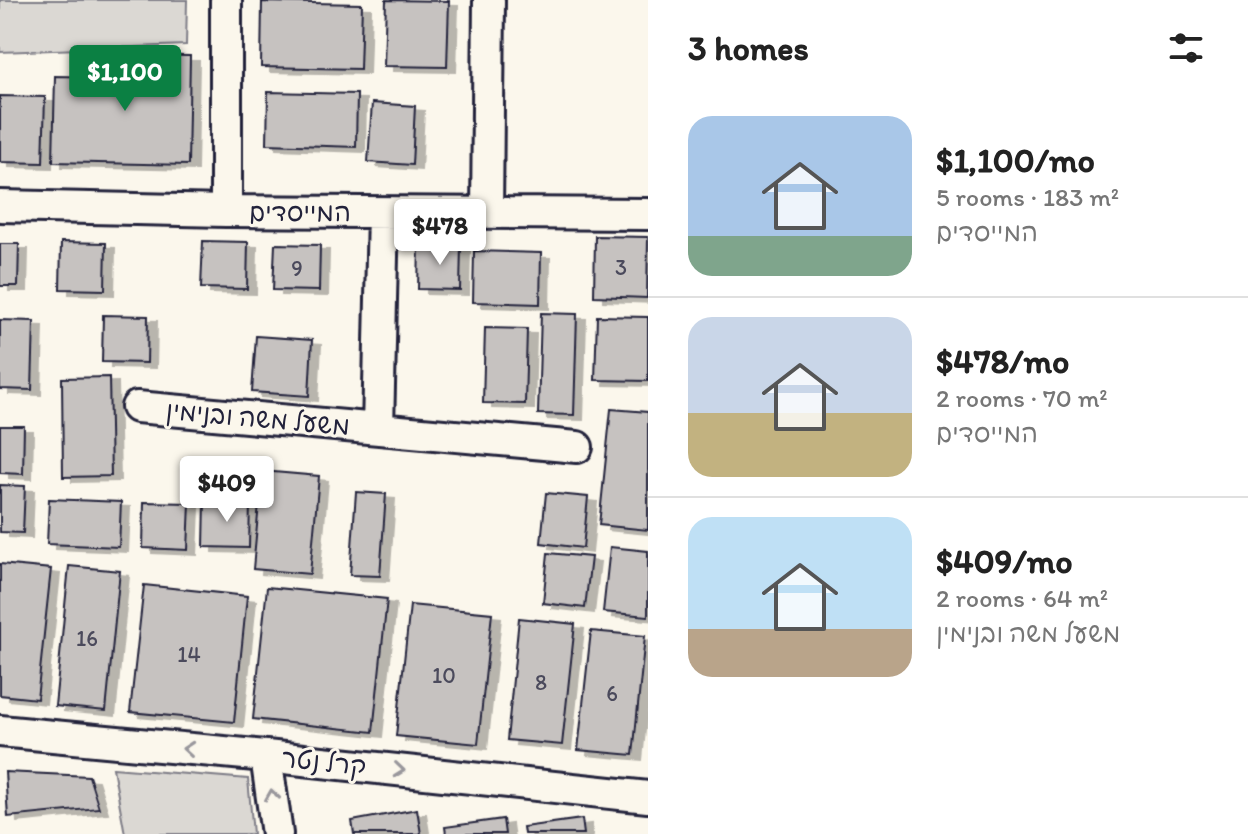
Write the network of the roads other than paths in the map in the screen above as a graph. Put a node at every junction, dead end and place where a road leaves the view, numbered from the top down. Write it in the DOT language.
graph roads {
  1 [pos="226,0"];
  2 [pos="489,0"];
  3 [pos="0,206"];
  4 [pos="226,211"];
  5 [pos="383,213"];
  6 [pos="487,213"];
  7 [pos="648,214"];
  8 [pos="137,407"];
  9 [pos="378,429"];
  10 [pos="577,447"];
  11 [pos="0,731"];
  12 [pos="266,756"];
  13 [pos="648,797"];
  14 [pos="277,834"];
  1 -- 4 [label="street"];
  2 -- 6 [label="street"];
  3 -- 4 [label="street, המייסדים"];
  4 -- 5 [label="street, המייסדים"];
  5 -- 6 [label="street, המייסדים"];
  5 -- 9 [label="street, משעל משה ובנימין"];
  6 -- 7 [label="street, המייסדים"];
  8 -- 9 [label="street, משעל משה ובנימין"];
  9 -- 10 [label="street, משעל משה ובנימין"];
  12 -- 11 [label="street, קרל נטר, one-way"];
  12 -- 13 [label="street, קרל נטר, one-way"];
  14 -- 12 [label="street, one-way"];
}
